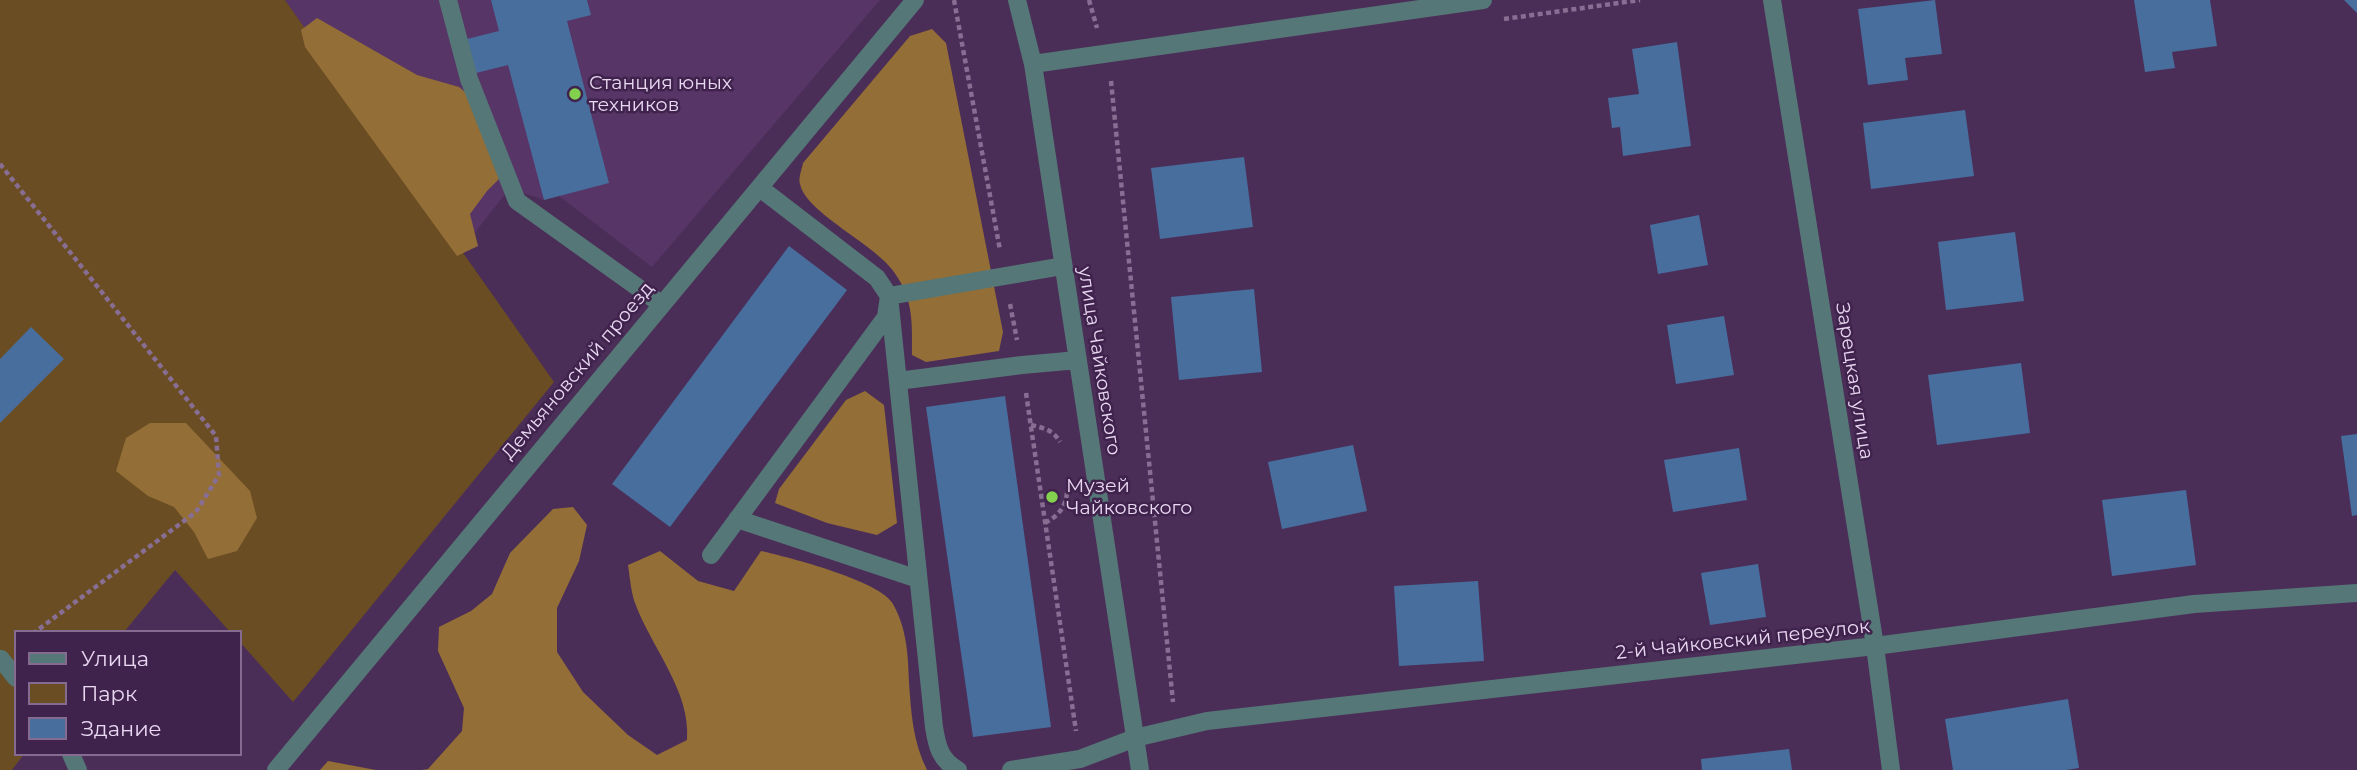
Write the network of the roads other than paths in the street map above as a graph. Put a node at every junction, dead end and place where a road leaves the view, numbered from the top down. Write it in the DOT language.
graph roads {
  1 [pos="447,0"];
  2 [pos="915,0"];
  3 [pos="1017,0"];
  4 [pos="1483,0"];
  5 [pos="1772,0"];
  6 [pos="1033,64"];
  7 [pos="760,188"];
  8 [pos="1063,266"];
  9 [pos="889,296"];
  10 [pos="661,304"];
  11 [pos="1078,360"];
  12 [pos="898,381"];
  13 [pos="737,519"];
  14 [pos="711,555"];
  15 [pos="918,579"];
  16 [pos="2357,593"];
  17 [pos="1875,646"];
  18 [pos="1,659"];
  19 [pos="14,675"];
  20 [pos="1135,738"];
  21 [pos="275,770"];
  22 [pos="958,770"];
  23 [pos="1011,770"];
  24 [pos="1140,770"];
  25 [pos="1891,770"];
  1 -- 10 [label="street"];
  2 -- 7 [label="street, Демьяновский проезд"];
  3 -- 6 [label="street, улица Чайковского"];
  4 -- 6 [label="street"];
  5 -- 17 [label="street, Зарецкая улица"];
  6 -- 8 [label="street, улица Чайковского"];
  7 -- 9 [label="street"];
  7 -- 10 [label="street, Демьяновский проезд"];
  8 -- 9 [label="street"];
  8 -- 11 [label="street, улица Чайковского"];
  9 -- 12 [label="street"];
  9 -- 13 [label="street"];
  10 -- 21 [label="street, Демьяновский проезд"];
  11 -- 12 [label="street"];
  11 -- 20 [label="street, улица Чайковского"];
  12 -- 15 [label="street"];
  13 -- 14 [label="street"];
  13 -- 15 [label="street"];
  15 -- 22 [label="street"];
  16 -- 17 [label="street, 2-й Чайковский переулок"];
  17 -- 20 [label="street, 2-й Чайковский переулок"];
  17 -- 25 [label="street, Зарецкая улица"];
  18 -- 19 [label="street"];
  20 -- 23 [label="street, 2-й Чайковский переулок"];
  20 -- 24 [label="street, улица Чайковского"];
}
